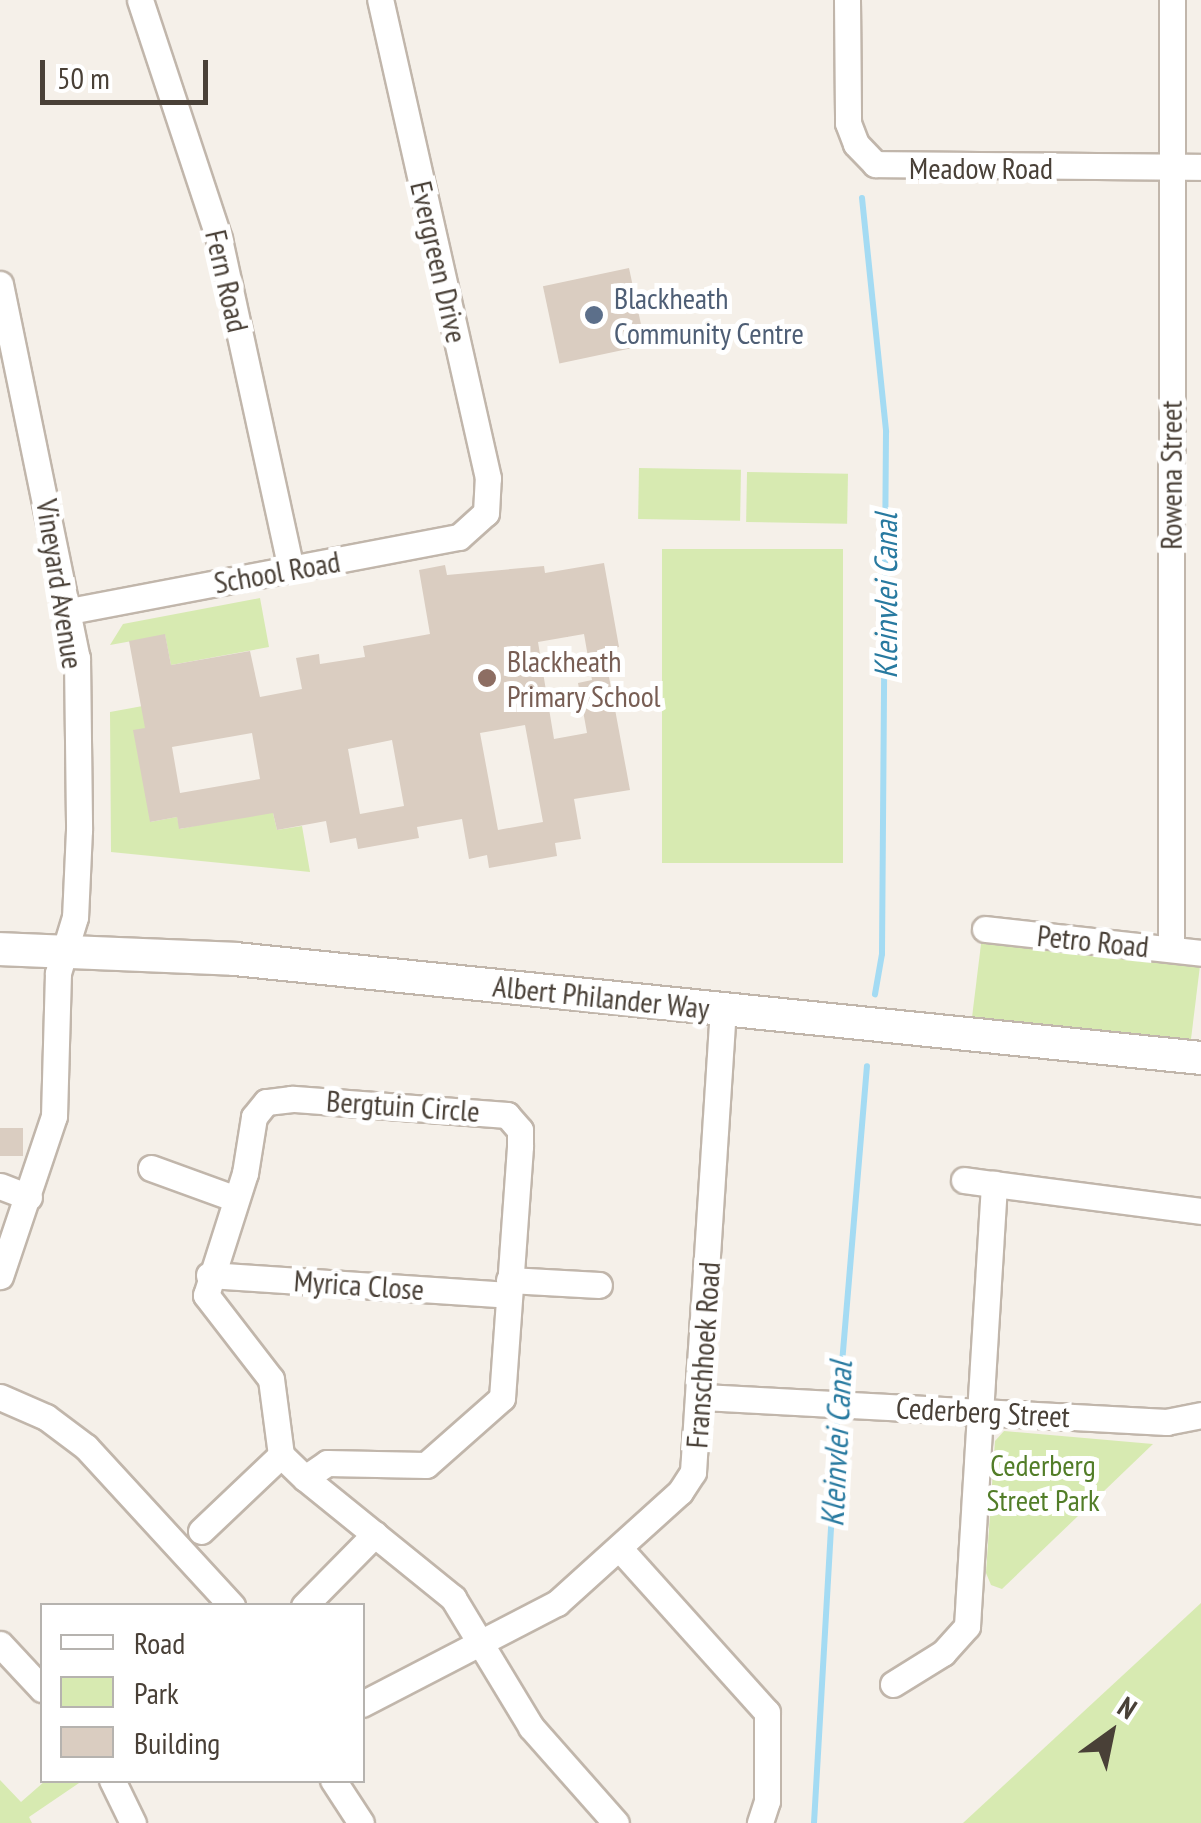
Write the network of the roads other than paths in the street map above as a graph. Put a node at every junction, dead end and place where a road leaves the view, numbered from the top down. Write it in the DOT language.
graph roads {
  1 [pos="140,0"];
  2 [pos="380,0"];
  3 [pos="848,0"];
  4 [pos="1172,0"];
  5 [pos="1172,167"];
  6 [pos="1201,167"];
  7 [pos="3,301"];
  8 [pos="480,523"];
  9 [pos="291,569"];
  10 [pos="70,611"];
  11 [pos="985,929"];
  12 [pos="66,948"];
  13 [pos="0,949"];
  14 [pos="1170,949"];
  15 [pos="1201,953"];
  16 [pos="724,1009"];
  17 [pos="1201,1058"];
  18 [pos="151,1168"];
  19 [pos="964,1180"];
  20 [pos="994,1184"];
  21 [pos="0,1186"];
  22 [pos="29,1197"];
  23 [pos="236,1199"];
  24 [pos="1201,1211"];
  25 [pos="209,1274"];
  26 [pos="0,1276"];
  27 [pos="599,1285"];
  28 [pos="509,1288"];
  29 [pos="0,1397"];
  30 [pos="703,1397"];
  31 [pos="982,1412"];
  32 [pos="1201,1416"];
  33 [pos="281,1455"];
  34 [pos="305,1478"];
  35 [pos="201,1531"];
  36 [pos="375,1534"];
  37 [pos="620,1550"];
  38 [pos="229,1603"];
  39 [pos="307,1603"];
  40 [pos="484,1642"];
  41 [pos="0,1644"];
  42 [pos="893,1684"];
  43 [pos="40,1687"];
  44 [pos="365,1702"];
  45 [pos="113,1783"];
  46 [pos="335,1783"];
  47 [pos="133,1823"];
  48 [pos="361,1823"];
  49 [pos="616,1823"];
  50 [pos="760,1823"];
  1 -- 9 [label="street, Fern Road"];
  2 -- 8 [label="street, Evergreen Drive"];
  3 -- 5 [label="street, Meadow Road"];
  4 -- 5 [label="street, Rowena Street"];
  5 -- 6 [label="street, Meadow Road"];
  5 -- 14 [label="street, Rowena Street"];
  7 -- 10 [label="street, Vineyard Avenue"];
  8 -- 9 [label="street, School Road"];
  9 -- 10 [label="street, School Road"];
  10 -- 12 [label="street, Vineyard Avenue"];
  11 -- 14 [label="street, Petro Road"];
  12 -- 13 [label="street, Albert Philander Way"];
  12 -- 16 [label="street, Albert Philander Way"];
  12 -- 22 [label="street, Vineyard Avenue"];
  14 -- 15 [label="street, Petro Road"];
  16 -- 17 [label="street, Albert Philander Way"];
  16 -- 30 [label="street, Franschhoek Road"];
  18 -- 23 [label="street"];
  19 -- 20 [label="street"];
  20 -- 24 [label="street"];
  20 -- 31 [label="street"];
  21 -- 22 [label="street"];
  22 -- 26 [label="street, Vineyard Avenue"];
  23 -- 25 [label="street, Bergtuin Circle"];
  23 -- 28 [label="street, Bergtuin Circle"];
  25 -- 28 [label="street, Myrica Close"];
  25 -- 33 [label="street"];
  27 -- 28 [label="street, Myrica Close"];
  28 -- 34 [label="street, Bergtuin Circle"];
  29 -- 38 [label="street"];
  30 -- 31 [label="street, Cederberg Street"];
  30 -- 37 [label="street, Franschhoek Road"];
  31 -- 32 [label="street, Cederberg Street"];
  31 -- 42 [label="street"];
  33 -- 34 [label="street"];
  33 -- 35 [label="street"];
  34 -- 36 [label="street"];
  36 -- 39 [label="street"];
  36 -- 40 [label="street"];
  37 -- 40 [label="street, Franschhoek Road"];
  37 -- 50 [label="street"];
  40 -- 44 [label="street, Franschhoek Road"];
  40 -- 49 [label="street"];
  41 -- 43 [label="street"];
  45 -- 47 [label="street"];
  46 -- 48 [label="street"];
}
